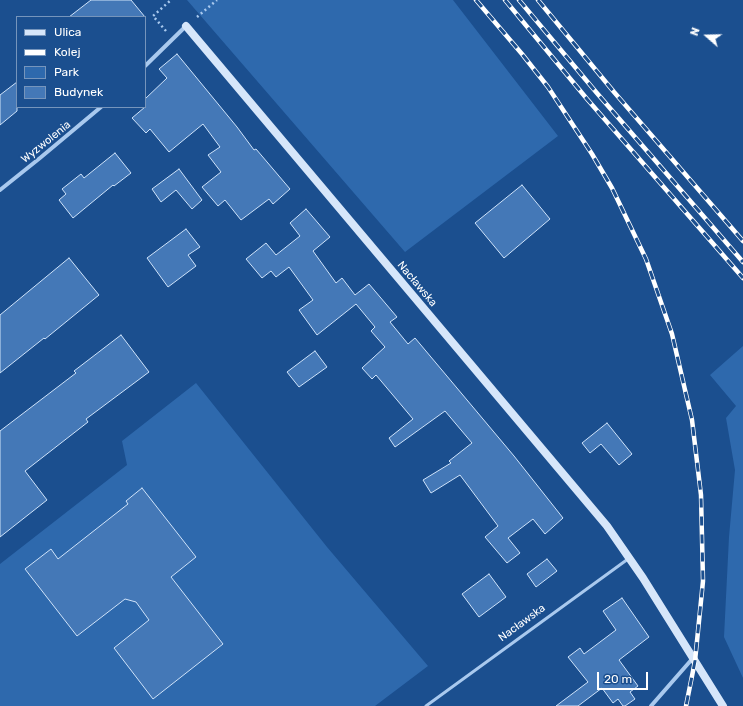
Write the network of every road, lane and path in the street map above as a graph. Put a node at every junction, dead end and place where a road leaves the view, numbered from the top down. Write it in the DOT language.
graph roads {
  1 [pos="171,0"];
  2 [pos="217,0"];
  3 [pos="197,17"];
  4 [pos="186,26"];
  5 [pos="172,39"];
  6 [pos="146,65"];
  7 [pos="100,108"];
  8 [pos="0,190"];
  9 [pos="630,558"];
  10 [pos="693,658"];
  11 [pos="426,706"];
  12 [pos="651,706"];
  13 [pos="723,706"];
  1 -- 5 [label="path"];
  2 -- 3 [label="path"];
  4 -- 5 [label="street"];
  4 -- 9 [label="street, Nacławska"];
  5 -- 6 [label="street"];
  7 -- 8 [label="street, Wyzwolenia"];
  9 -- 10 [label="street, Nacławska"];
  9 -- 11 [label="lane, Nacławska"];
  10 -- 12 [label="street"];
  10 -- 13 [label="street, Nacławska"];
}
